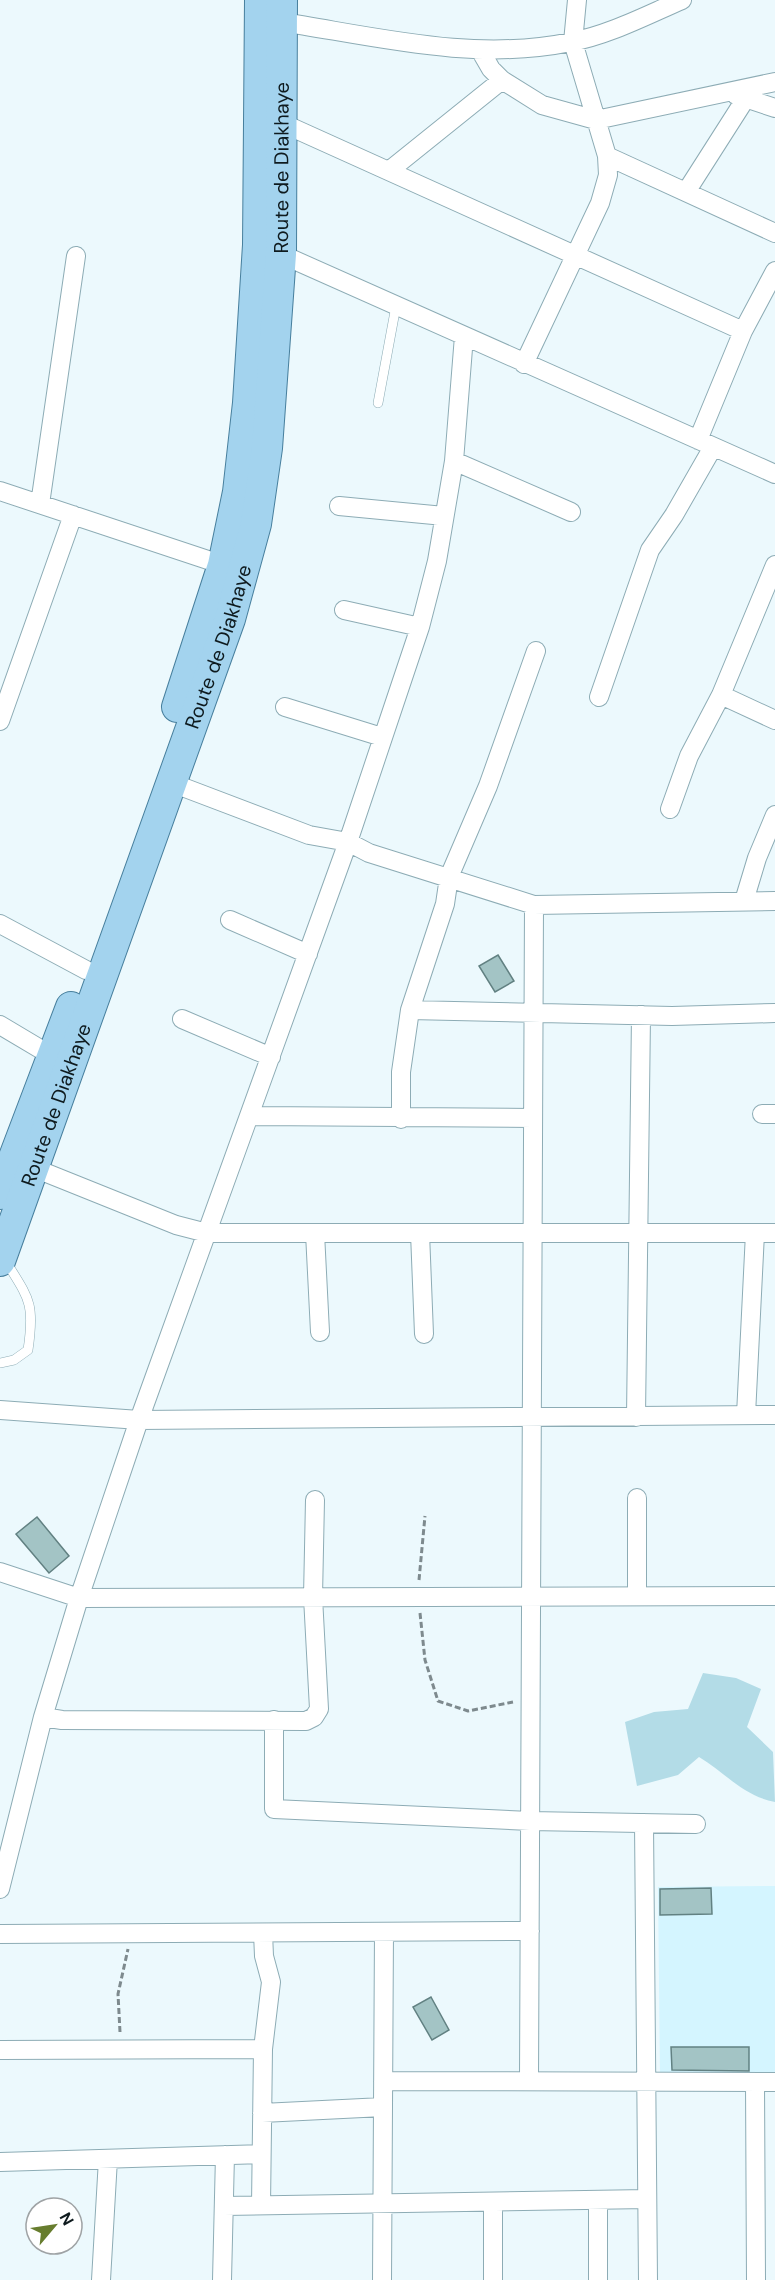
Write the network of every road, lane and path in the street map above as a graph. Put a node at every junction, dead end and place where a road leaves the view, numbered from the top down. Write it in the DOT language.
graph roads {
  1 [pos="260,0"];
  2 [pos="577,0"];
  3 [pos="682,0"];
  4 [pos="282,11"];
  5 [pos="573,42"];
  6 [pos="480,50"];
  7 [pos="502,80"];
  8 [pos="775,82"];
  9 [pos="726,92"];
  10 [pos="746,98"];
  11 [pos="775,108"];
  12 [pos="596,120"];
  13 [pos="282,123"];
  14 [pos="607,156"];
  15 [pos="390,170"];
  16 [pos="686,192"];
  17 [pos="775,233"];
  18 [pos="269,250"];
  19 [pos="76,256"];
  20 [pos="577,256"];
  21 [pos="775,271"];
  22 [pos="396,306"];
  23 [pos="743,330"];
  24 [pos="464,336"];
  25 [pos="524,363"];
  26 [pos="378,404"];
  27 [pos="705,443"];
  28 [pos="454,461"];
  29 [pos="774,472"];
  30 [pos="0,491"];
  31 [pos="40,504"];
  32 [pos="339,506"];
  33 [pos="571,512"];
  34 [pos="73,515"];
  35 [pos="444,516"];
  36 [pos="223,565"];
  37 [pos="775,565"];
  38 [pos="768,599"];
  39 [pos="344,610"];
  40 [pos="420,627"];
  41 [pos="536,651"];
  42 [pos="7,678"];
  43 [pos="721,695"];
  44 [pos="599,697"];
  45 [pos="285,706"];
  46 [pos="775,720"];
  47 [pos="0,721"];
  48 [pos="382,737"];
  49 [pos="172,783"];
  50 [pos="670,809"];
  51 [pos="775,815"];
  52 [pos="348,842"];
  53 [pos="449,878"];
  54 [pos="775,901"];
  55 [pos="744,902"];
  56 [pos="534,905"];
  57 [pos="230,920"];
  58 [pos="0,924"];
  59 [pos="308,954"];
  60 [pos="86,970"];
  61 [pos="410,1011"];
  62 [pos="775,1013"];
  63 [pos="533,1014"];
  64 [pos="642,1015"];
  65 [pos="182,1019"];
  66 [pos="0,1025"];
  67 [pos="52,1056"];
  68 [pos="271,1057"];
  69 [pos="251,1116"];
  70 [pos="533,1118"];
  71 [pos="401,1119"];
  72 [pos="34,1168"];
  73 [pos="0,1194"];
  74 [pos="532,1232"];
  75 [pos="639,1232"];
  76 [pos="207,1233"];
  77 [pos="315,1233"];
  78 [pos="420,1233"];
  79 [pos="755,1233"];
  80 [pos="775,1233"];
  81 [pos="1,1258"];
  82 [pos="320,1332"];
  83 [pos="424,1334"];
  84 [pos="0,1363"];
  85 [pos="0,1410"];
  86 [pos="746,1415"];
  87 [pos="775,1415"];
  88 [pos="636,1417"];
  89 [pos="532,1418"];
  90 [pos="139,1420"];
  91 [pos="638,1498"];
  92 [pos="315,1500"];
  93 [pos="425,1516"];
  94 [pos="0,1572"];
  95 [pos="531,1595"];
  96 [pos="418,1596"];
  97 [pos="637,1596"];
  98 [pos="775,1596"];
  99 [pos="313,1597"];
  100 [pos="78,1598"];
  101 [pos="530,1702"];
  102 [pos="43,1717"];
  103 [pos="273,1720"];
  104 [pos="530,1821"];
  105 [pos="644,1823"];
  106 [pos="696,1824"];
  107 [pos="0,1889"];
  108 [pos="530,1931"];
  109 [pos="384,1932"];
  110 [pos="132,1933"];
  111 [pos="263,1933"];
  112 [pos="0,1934"];
  113 [pos="120,2048"];
  114 [pos="0,2049"];
  115 [pos="263,2049"];
  116 [pos="383,2081"];
  117 [pos="529,2081"];
  118 [pos="646,2082"];
  119 [pos="755,2082"];
  120 [pos="775,2082"];
  121 [pos="383,2107"];
  122 [pos="262,2113"];
  123 [pos="261,2154"];
  124 [pos="225,2156"];
  125 [pos="108,2159"];
  126 [pos="0,2162"];
  127 [pos="647,2199"];
  128 [pos="598,2200"];
  129 [pos="493,2202"];
  130 [pos="382,2204"];
  131 [pos="261,2205"];
  132 [pos="224,2206"];
  133 [pos="101,2280"];
  134 [pos="222,2280"];
  135 [pos="382,2280"];
  136 [pos="493,2280"];
  137 [pos="598,2280"];
  138 [pos="648,2280"];
  139 [pos="756,2280"];
  1 -- 18 [label="main road, Route de Diakhaye"];
  2 -- 5 [label="street"];
  3 -- 5 [label="street"];
  4 -- 6 [label="street"];
  4 -- 13 [label="main road, Route de Diakhaye"];
  5 -- 6 [label="street"];
  5 -- 12 [label="street"];
  6 -- 7 [label="street"];
  7 -- 12 [label="street"];
  7 -- 15 [label="street"];
  8 -- 9 [label="street"];
  9 -- 10 [label="street"];
  9 -- 12 [label="street"];
  10 -- 11 [label="street"];
  10 -- 16 [label="street"];
  12 -- 14 [label="street"];
  13 -- 15 [label="street"];
  13 -- 18 [label="main road, Route de Diakhaye"];
  14 -- 16 [label="street"];
  14 -- 20 [label="street"];
  15 -- 20 [label="street"];
  16 -- 17 [label="street"];
  18 -- 22 [label="street"];
  18 -- 36 [label="main road, Route de Diakhaye"];
  18 -- 49 [label="main road, Route de Diakhaye"];
  19 -- 31 [label="street"];
  20 -- 23 [label="street"];
  20 -- 25 [label="street"];
  21 -- 23 [label="street"];
  22 -- 24 [label="street"];
  22 -- 26 [label="lane"];
  23 -- 27 [label="street"];
  24 -- 25 [label="street"];
  24 -- 28 [label="street"];
  25 -- 27 [label="street"];
  27 -- 29 [label="street"];
  27 -- 44 [label="street"];
  28 -- 33 [label="street"];
  28 -- 35 [label="street"];
  30 -- 31 [label="street"];
  31 -- 34 [label="street"];
  32 -- 35 [label="street"];
  34 -- 36 [label="street"];
  34 -- 42 [label="street"];
  35 -- 40 [label="street"];
  36 -- 60 [label="main road, Route de Diakhaye"];
  37 -- 38 [label="street"];
  38 -- 43 [label="street"];
  39 -- 40 [label="street"];
  40 -- 48 [label="street"];
  41 -- 53 [label="street"];
  42 -- 47 [label="street"];
  43 -- 46 [label="street"];
  43 -- 50 [label="street"];
  45 -- 48 [label="street"];
  48 -- 52 [label="street"];
  49 -- 52 [label="street"];
  49 -- 72 [label="main road, Route de Diakhaye"];
  51 -- 55 [label="street"];
  52 -- 53 [label="street"];
  52 -- 59 [label="street"];
  53 -- 56 [label="street"];
  53 -- 61 [label="street"];
  54 -- 55 [label="street"];
  55 -- 56 [label="street"];
  56 -- 63 [label="street"];
  57 -- 59 [label="street"];
  58 -- 60 [label="street"];
  59 -- 68 [label="street"];
  60 -- 67 [label="main road, Route de Diakhaye"];
  61 -- 63 [label="street"];
  61 -- 71 [label="street"];
  62 -- 64 [label="street"];
  63 -- 64 [label="street"];
  63 -- 70 [label="street"];
  64 -- 75 [label="street"];
  65 -- 68 [label="street"];
  66 -- 67 [label="street"];
  67 -- 73 [label="main road, Route de Diakhaye"];
  68 -- 69 [label="street"];
  69 -- 71 [label="street"];
  69 -- 76 [label="street"];
  70 -- 71 [label="street"];
  70 -- 74 [label="street"];
  72 -- 76 [label="street"];
  72 -- 81 [label="main road, Route de Diakhaye"];
  74 -- 75 [label="street"];
  74 -- 78 [label="street"];
  74 -- 89 [label="street"];
  75 -- 79 [label="street"];
  75 -- 88 [label="street"];
  76 -- 77 [label="street"];
  76 -- 90 [label="street"];
  77 -- 78 [label="street"];
  77 -- 82 [label="street"];
  78 -- 83 [label="street"];
  79 -- 80 [label="street"];
  79 -- 86 [label="street"];
  81 -- 84 [label="lane"];
  85 -- 90 [label="street"];
  86 -- 87 [label="street"];
  86 -- 88 [label="street"];
  88 -- 89 [label="street"];
  89 -- 90 [label="street"];
  89 -- 95 [label="street"];
  90 -- 100 [label="street"];
  91 -- 97 [label="street"];
  92 -- 99 [label="street"];
  93 -- 96 [label="path"];
  94 -- 100 [label="street"];
  95 -- 96 [label="street"];
  95 -- 97 [label="street"];
  95 -- 101 [label="street"];
  96 -- 99 [label="street"];
  96 -- 101 [label="path"];
  97 -- 98 [label="street"];
  99 -- 100 [label="street"];
  99 -- 103 [label="street"];
  100 -- 102 [label="street"];
  101 -- 104 [label="street"];
  102 -- 103 [label="street"];
  102 -- 107 [label="street"];
  103 -- 104 [label="street"];
  104 -- 105 [label="street"];
  104 -- 108 [label="street"];
  105 -- 106 [label="street"];
  105 -- 118 [label="street"];
  108 -- 109 [label="street"];
  108 -- 117 [label="street"];
  109 -- 111 [label="street"];
  109 -- 116 [label="street"];
  110 -- 111 [label="street"];
  110 -- 112 [label="street"];
  110 -- 113 [label="path"];
  111 -- 115 [label="street"];
  113 -- 114 [label="street"];
  113 -- 115 [label="street"];
  115 -- 122 [label="street"];
  116 -- 117 [label="street"];
  116 -- 121 [label="street"];
  117 -- 118 [label="street"];
  118 -- 119 [label="street"];
  118 -- 127 [label="street"];
  119 -- 120 [label="street"];
  119 -- 139 [label="street"];
  121 -- 122 [label="street"];
  121 -- 130 [label="street"];
  122 -- 123 [label="street"];
  123 -- 124 [label="street"];
  123 -- 131 [label="street"];
  124 -- 125 [label="street"];
  124 -- 132 [label="street"];
  125 -- 126 [label="street"];
  125 -- 133 [label="street"];
  127 -- 128 [label="street"];
  127 -- 138 [label="street"];
  128 -- 129 [label="street"];
  128 -- 137 [label="street"];
  129 -- 130 [label="street"];
  129 -- 136 [label="street"];
  130 -- 131 [label="street"];
  130 -- 135 [label="street"];
  131 -- 132 [label="street"];
  132 -- 134 [label="street"];
}
